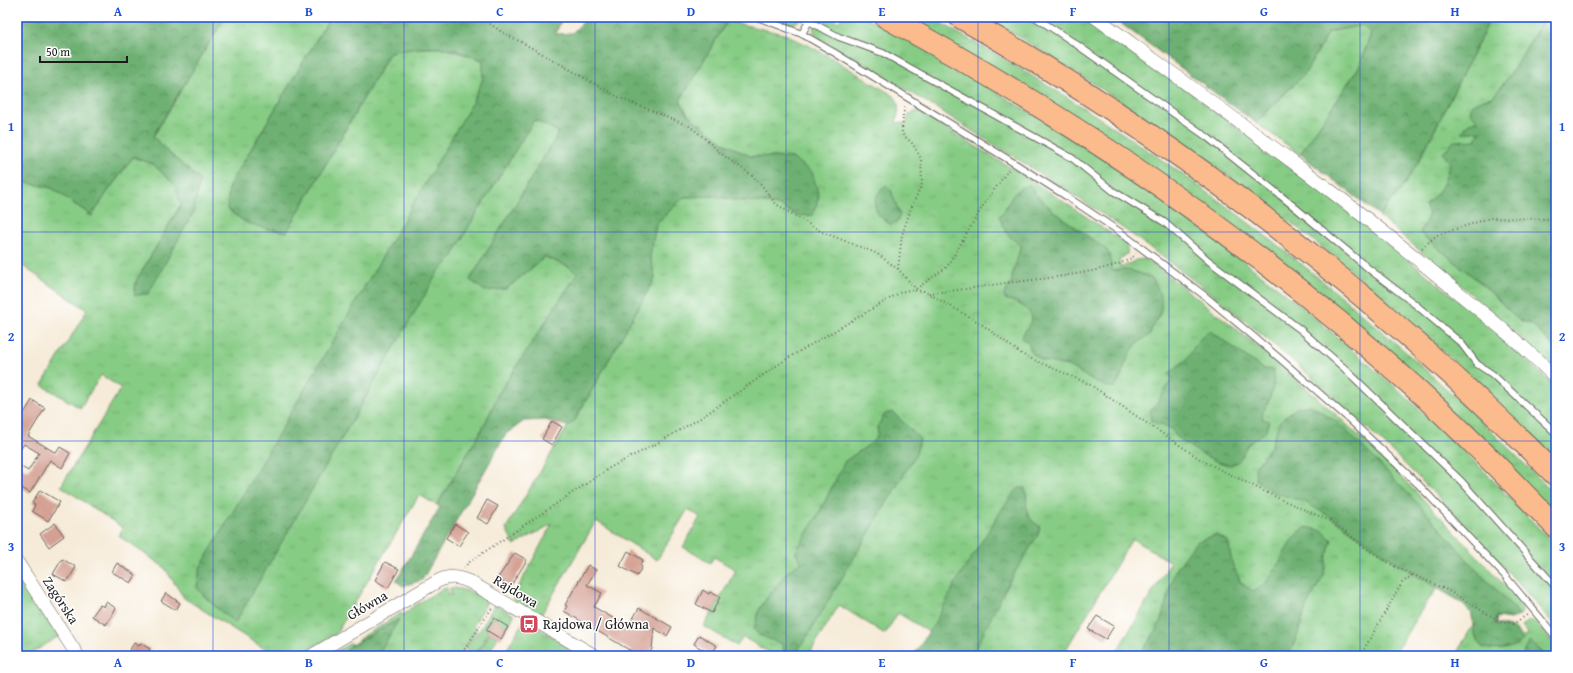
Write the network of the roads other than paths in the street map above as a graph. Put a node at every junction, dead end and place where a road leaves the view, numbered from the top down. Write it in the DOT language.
graph roads {
  1 [pos="757,17"];
  2 [pos="801,17"];
  3 [pos="886,17"];
  4 [pos="960,17"];
  5 [pos="1035,17"];
  6 [pos="1095,17"];
  7 [pos="810,19"];
  8 [pos="802,34"];
  9 [pos="1556,378"];
  10 [pos="1556,433"];
  11 [pos="1556,475"];
  12 [pos="1556,527"];
  13 [pos="17,562"];
  14 [pos="459,578"];
  15 [pos="1556,587"];
  16 [pos="1556,637"];
  17 [pos="78,656"];
  18 [pos="312,656"];
  19 [pos="595,656"];
  1 -- 8 [label="lane"];
  2 -- 7 [label="lane"];
  3 -- 12 [label="highway"];
  4 -- 11 [label="highway"];
  5 -- 10 [label="lane"];
  6 -- 9 [label="street"];
  7 -- 8 [label="lane"];
  7 -- 15 [label="lane"];
  8 -- 16 [label="lane"];
  13 -- 17 [label="street, Zagórska"];
  14 -- 18 [label="street, Główna"];
  14 -- 19 [label="street, Rajdowa"];
}
